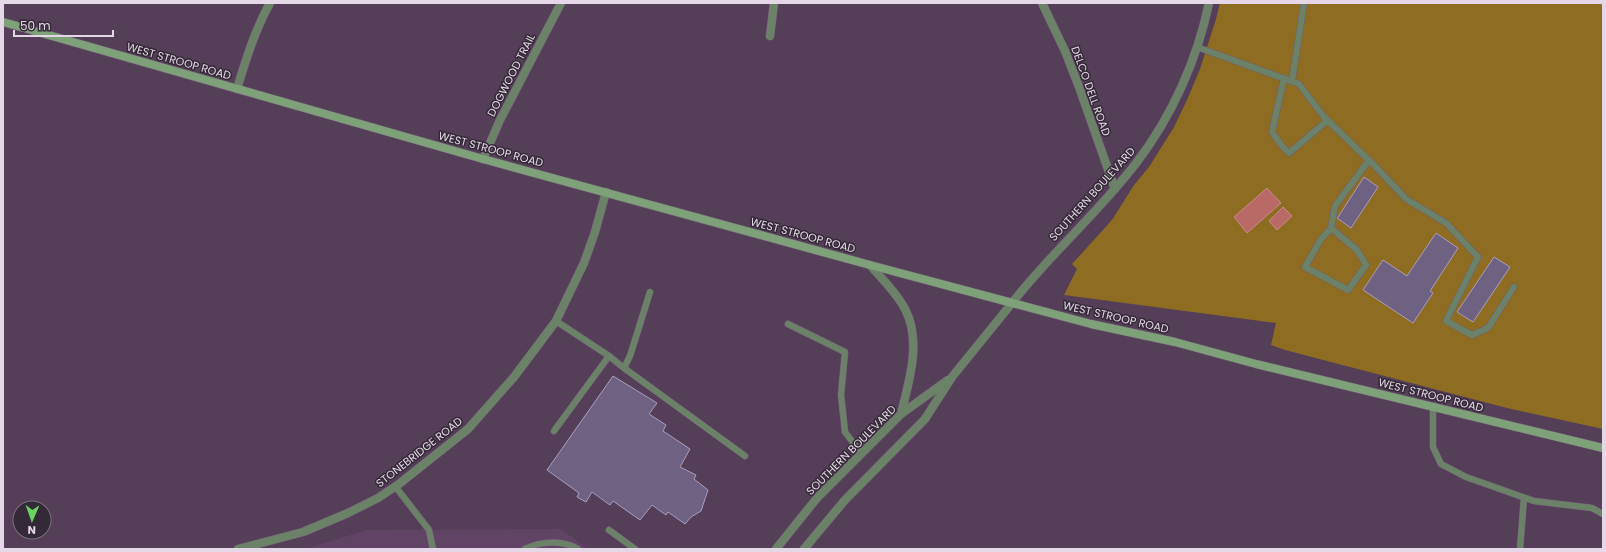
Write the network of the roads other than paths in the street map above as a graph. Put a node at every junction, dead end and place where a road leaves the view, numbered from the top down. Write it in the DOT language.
graph roads {
  1 [pos="270,3"];
  2 [pos="561,3"];
  3 [pos="774,3"];
  4 [pos="1042,3"];
  5 [pos="1209,3"];
  6 [pos="1304,3"];
  7 [pos="3,22"];
  8 [pos="770,36"];
  9 [pos="1197,47"];
  10 [pos="1284,78"];
  11 [pos="1292,81"];
  12 [pos="237,89"];
  13 [pos="1328,120"];
  14 [pos="483,159"];
  15 [pos="1369,160"];
  16 [pos="1115,188"];
  17 [pos="606,192"];
  18 [pos="1331,228"];
  19 [pos="870,265"];
  20 [pos="1514,287"];
  21 [pos="650,292"];
  22 [pos="1012,303"];
  23 [pos="556,321"];
  24 [pos="788,324"];
  25 [pos="608,356"];
  26 [pos="624,368"];
  27 [pos="952,377"];
  28 [pos="1432,407"];
  29 [pos="901,414"];
  30 [pos="554,431"];
  31 [pos="1603,448"];
  32 [pos="861,453"];
  33 [pos="745,456"];
  34 [pos="395,486"];
  35 [pos="1524,498"];
  36 [pos="1603,514"];
  37 [pos="608,530"];
  38 [pos="625,542"];
  39 [pos="238,549"];
  40 [pos="433,549"];
  41 [pos="525,549"];
  42 [pos="578,549"];
  43 [pos="621,549"];
  44 [pos="635,549"];
  45 [pos="776,549"];
  46 [pos="804,549"];
  47 [pos="1520,549"];
  1 -- 12 [label="street"];
  2 -- 14 [label="street, DOGWOOD TRAIL"];
  3 -- 8 [label="street"];
  4 -- 16 [label="street, DELCO DELL ROAD"];
  5 -- 9 [label="street, SOUTHERN BOULEVARD"];
  6 -- 11 [label="lane"];
  7 -- 12 [label="main road, WEST STROOP ROAD"];
  9 -- 10 [label="lane"];
  9 -- 16 [label="street, SOUTHERN BOULEVARD"];
  10 -- 11 [label="lane"];
  10 -- 13 [label="lane"];
  11 -- 13 [label="lane"];
  12 -- 14 [label="main road, WEST STROOP ROAD"];
  13 -- 15 [label="lane"];
  14 -- 17 [label="main road, WEST STROOP ROAD"];
  15 -- 18 [label="lane"];
  15 -- 20 [label="lane"];
  16 -- 22 [label="street, SOUTHERN BOULEVARD"];
  17 -- 19 [label="main road, WEST STROOP ROAD"];
  17 -- 23 [label="street, STONEBRIDGE ROAD"];
  18 -- 18 [label="lane"];
  19 -- 22 [label="main road, WEST STROOP ROAD"];
  19 -- 29 [label="street"];
  21 -- 26 [label="lane"];
  22 -- 27 [label="street, SOUTHERN BOULEVARD"];
  22 -- 28 [label="main road, WEST STROOP ROAD"];
  23 -- 25 [label="lane"];
  23 -- 34 [label="street, STONEBRIDGE ROAD"];
  24 -- 32 [label="lane"];
  25 -- 26 [label="lane"];
  25 -- 30 [label="lane"];
  26 -- 33 [label="lane"];
  27 -- 29 [label="street, SOUTHERN BOULEVARD"];
  27 -- 46 [label="street, SOUTHERN BOULEVARD"];
  28 -- 31 [label="main road, WEST STROOP ROAD"];
  28 -- 35 [label="lane"];
  29 -- 32 [label="street, SOUTHERN BOULEVARD"];
  32 -- 45 [label="street, SOUTHERN BOULEVARD"];
  34 -- 39 [label="street, STONEBRIDGE ROAD"];
  34 -- 40 [label="lane"];
  35 -- 36 [label="lane"];
  35 -- 47 [label="lane"];
  37 -- 38 [label="lane"];
  38 -- 43 [label="lane"];
  38 -- 44 [label="lane"];
  41 -- 42 [label="lane"];
}
